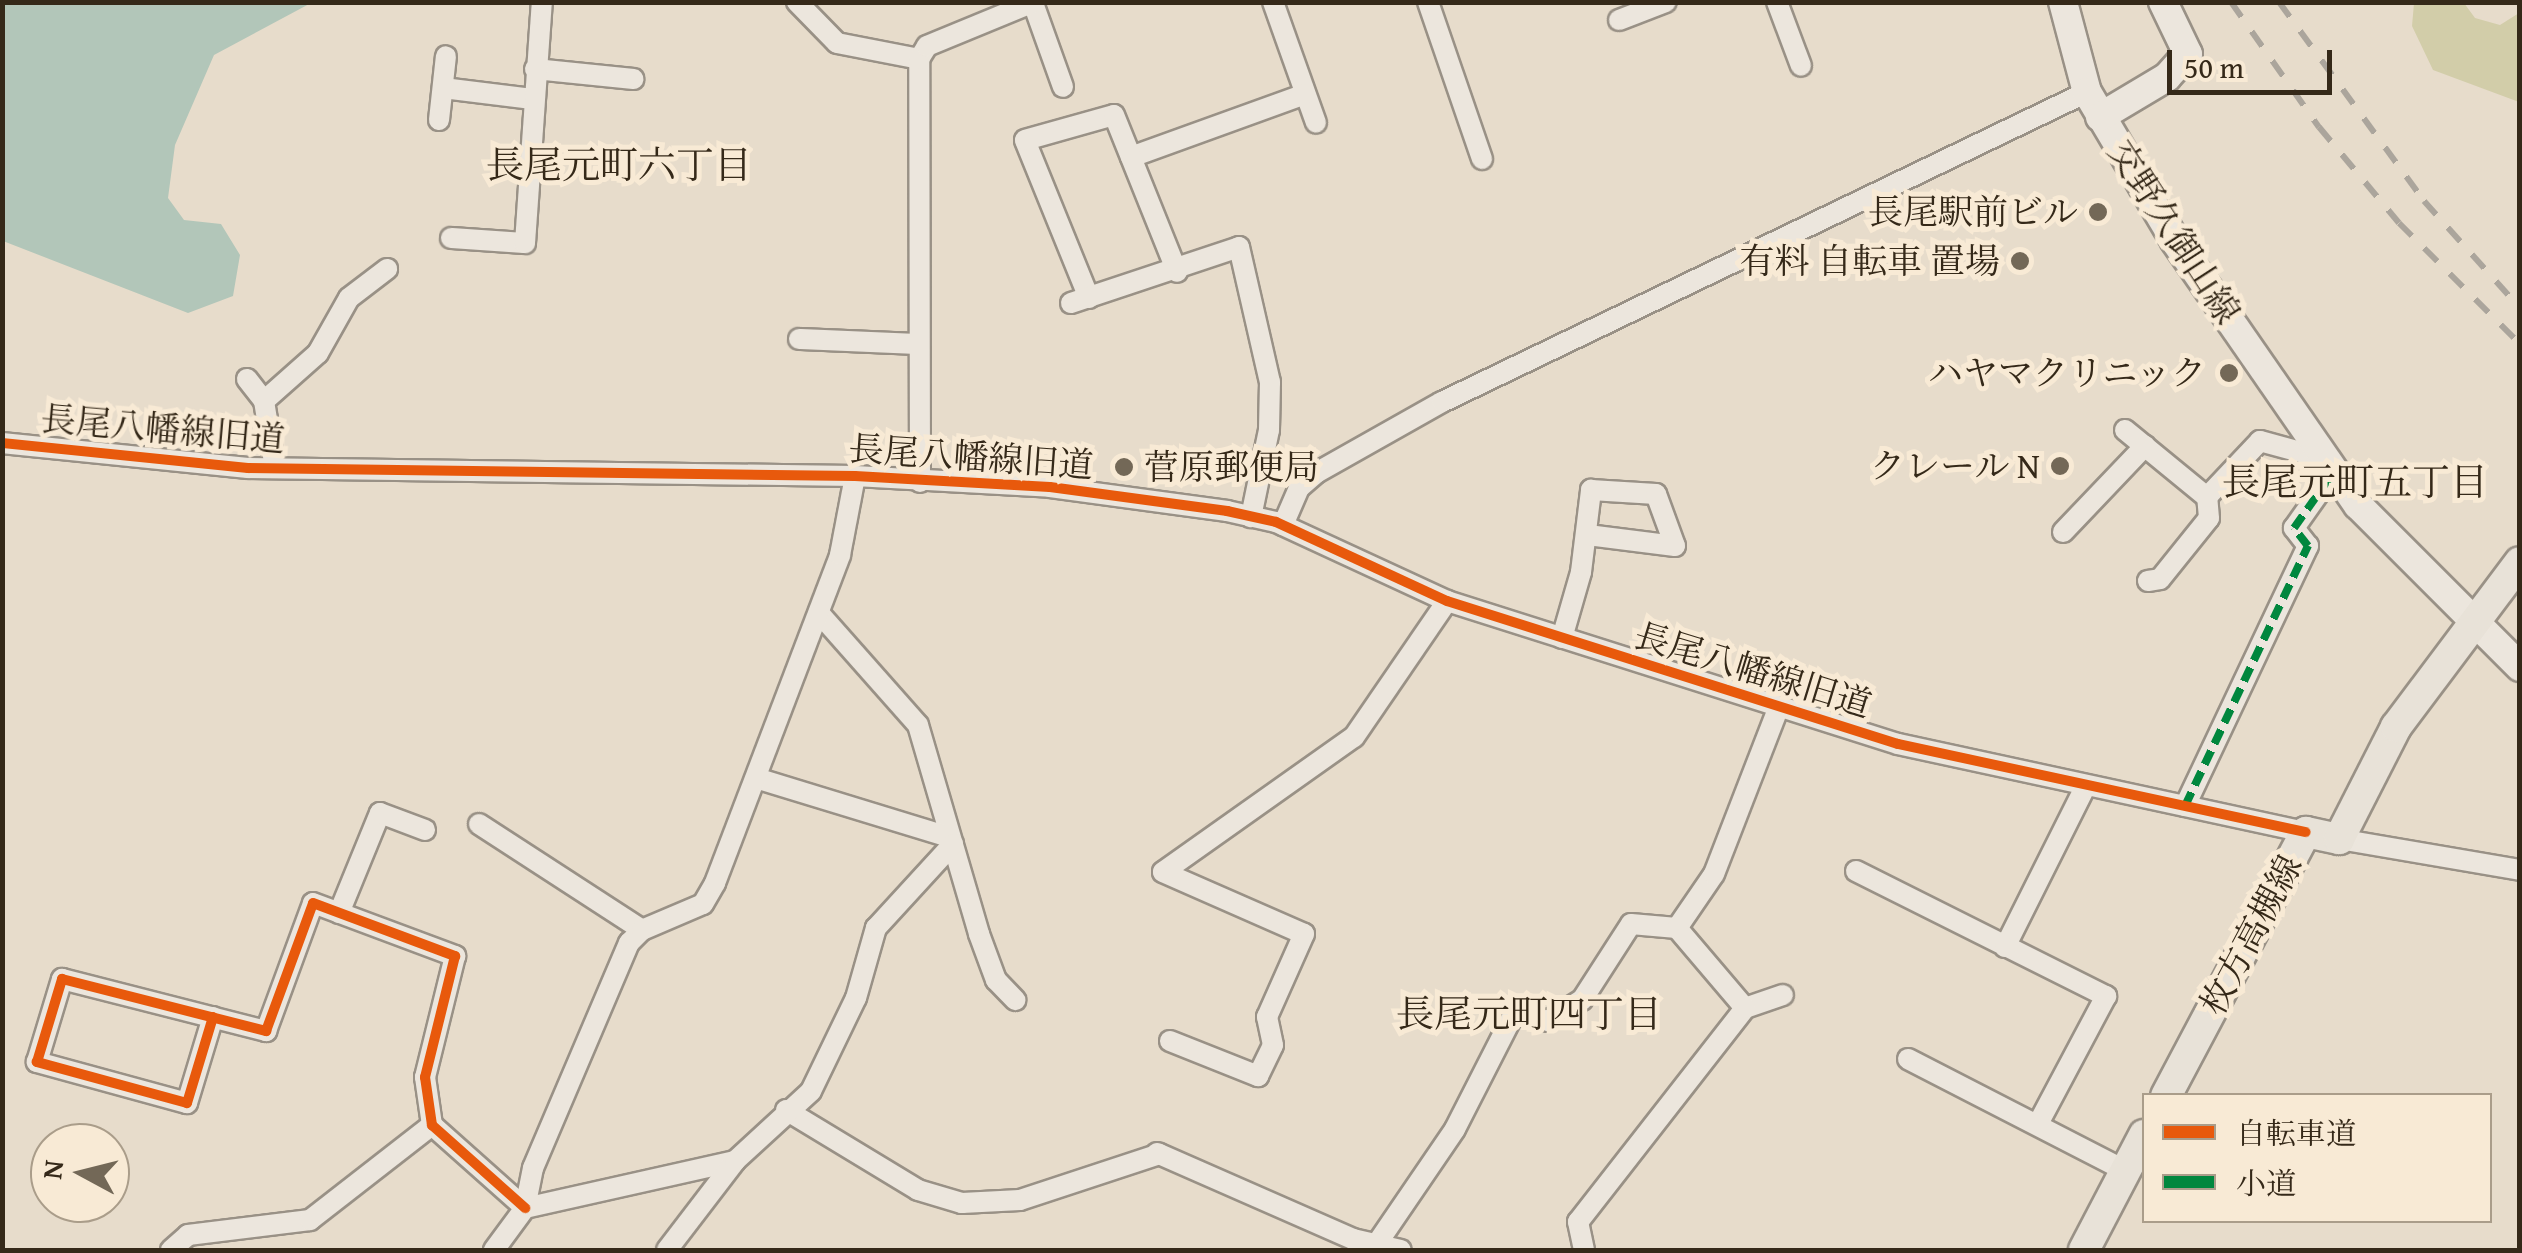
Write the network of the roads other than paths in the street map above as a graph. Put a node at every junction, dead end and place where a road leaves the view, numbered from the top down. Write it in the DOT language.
graph roads {
  1 [pos="542,2"];
  2 [pos="797,2"];
  3 [pos="1273,2"];
  4 [pos="1428,2"];
  5 [pos="1666,2"];
  6 [pos="1778,2"];
  7 [pos="2063,2"];
  8 [pos="2164,2"];
  9 [pos="1034,3"];
  10 [pos="1619,20"];
  11 [pos="446,56"];
  12 [pos="920,59"];
  13 [pos="1800,66"];
  14 [pos="535,70"];
  15 [pos="632,79"];
  16 [pos="1063,87"];
  17 [pos="443,88"];
  18 [pos="1305,94"];
  19 [pos="532,99"];
  20 [pos="2094,104"];
  21 [pos="439,120"];
  22 [pos="1316,122"];
  23 [pos="1132,157"];
  24 [pos="1482,159"];
  25 [pos="451,238"];
  26 [pos="387,269"];
  27 [pos="1177,272"];
  28 [pos="799,339"];
  29 [pos="919,344"];
  30 [pos="246,379"];
  31 [pos="264,402"];
  32 [pos="2125,430"];
  33 [pos="3,446"];
  34 [pos="2145,446"];
  35 [pos="2330,465"];
  36 [pos="275,468"];
  37 [pos="855,476"];
  38 [pos="920,482"];
  39 [pos="2207,497"];
  40 [pos="1251,517"];
  41 [pos="1283,525"];
  42 [pos="2063,532"];
  43 [pos="1588,535"];
  44 [pos="2520,562"];
  45 [pos="2148,582"];
  46 [pos="1447,601"];
  47 [pos="819,614"];
  48 [pos="2473,623"];
  49 [pos="1562,638"];
  50 [pos="2520,668"];
  51 [pos="1778,708"];
  52 [pos="756,778"];
  53 [pos="2086,786"];
  54 [pos="2185,806"];
  55 [pos="478,824"];
  56 [pos="425,830"];
  57 [pos="2306,832"];
  58 [pos="2338,839"];
  59 [pos="951,841"];
  60 [pos="2520,870"];
  61 [pos="1856,871"];
  62 [pos="339,912"];
  63 [pos="1677,928"];
  64 [pos="642,930"];
  65 [pos="2005,948"];
  66 [pos="1783,995"];
  67 [pos="1014,1000"];
  68 [pos="1745,1008"];
  69 [pos="213,1018"];
  70 [pos="1170,1041"];
  71 [pos="1908,1059"];
  72 [pos="2168,1093"];
  73 [pos="786,1110"];
  74 [pos="2038,1124"];
  75 [pos="432,1125"];
  76 [pos="2142,1140"];
  77 [pos="735,1161"];
  78 [pos="2126,1171"];
  79 [pos="526,1208"];
  80 [pos="1376,1244"];
  81 [pos="170,1250"];
  82 [pos="494,1250"];
  83 [pos="667,1250"];
  84 [pos="1401,1250"];
  85 [pos="1584,1250"];
  86 [pos="2084,1250"];
  1 -- 14 [label="street"];
  2 -- 12 [label="street"];
  3 -- 18 [label="street"];
  4 -- 24 [label="street"];
  5 -- 10 [label="street"];
  6 -- 13 [label="street"];
  7 -- 20 [label="main road, 交野久御山線"];
  8 -- 20 [label="main road"];
  9 -- 12 [label="street"];
  9 -- 16 [label="street"];
  11 -- 17 [label="street"];
  12 -- 29 [label="street"];
  14 -- 15 [label="street"];
  14 -- 19 [label="street"];
  17 -- 19 [label="street"];
  17 -- 21 [label="street"];
  18 -- 22 [label="street"];
  18 -- 23 [label="street"];
  19 -- 25 [label="street"];
  20 -- 35 [label="main road, 交野久御山線"];
  20 -- 41 [label="street"];
  23 -- 27 [label="street"];
  23 -- 27 [label="street"];
  26 -- 31 [label="street"];
  27 -- 40 [label="street"];
  28 -- 29 [label="street"];
  29 -- 38 [label="street"];
  30 -- 31 [label="street"];
  31 -- 36 [label="street"];
  32 -- 34 [label="street"];
  33 -- 36 [label="street, 長尾八幡線旧道"];
  34 -- 39 [label="street"];
  34 -- 42 [label="street"];
  35 -- 39 [label="street"];
  35 -- 48 [label="main road, 交野久御山線"];
  35 -- 54 [label="street"];
  36 -- 37 [label="street, 長尾八幡線旧道"];
  37 -- 38 [label="street, 長尾八幡線旧道"];
  37 -- 47 [label="street"];
  38 -- 40 [label="street, 長尾八幡線旧道"];
  39 -- 45 [label="street"];
  40 -- 41 [label="street, 長尾八幡線旧道"];
  41 -- 46 [label="street, 長尾八幡線旧道"];
  43 -- 43 [label="street"];
  43 -- 49 [label="street"];
  44 -- 48 [label="main road, 枚方高槻線"];
  46 -- 49 [label="street, 長尾八幡線旧道"];
  46 -- 70 [label="street"];
  47 -- 52 [label="street"];
  47 -- 59 [label="street"];
  48 -- 50 [label="main road, 交野久御山線"];
  48 -- 58 [label="main road, 枚方高槻線"];
  49 -- 51 [label="street, 長尾八幡線旧道"];
  51 -- 53 [label="street, 長尾八幡線旧道"];
  51 -- 63 [label="street"];
  52 -- 59 [label="street"];
  52 -- 64 [label="street"];
  53 -- 54 [label="street, 長尾八幡線旧道"];
  53 -- 65 [label="street"];
  54 -- 57 [label="street, 長尾八幡線旧道"];
  55 -- 64 [label="street"];
  56 -- 62 [label="street"];
  57 -- 58 [label="main road, 枚方高槻線"];
  57 -- 72 [label="main road, 枚方高槻線"];
  58 -- 60 [label="street"];
  59 -- 67 [label="street"];
  59 -- 73 [label="street"];
  61 -- 65 [label="street"];
  62 -- 69 [label="street"];
  62 -- 75 [label="street"];
  63 -- 68 [label="street"];
  63 -- 80 [label="street"];
  64 -- 79 [label="street"];
  65 -- 74 [label="street"];
  66 -- 68 [label="street"];
  68 -- 85 [label="street"];
  69 -- 69 [label="street"];
  71 -- 74 [label="street"];
  73 -- 77 [label="street"];
  73 -- 80 [label="street"];
  74 -- 78 [label="street"];
  75 -- 79 [label="street"];
  75 -- 81 [label="street"];
  76 -- 78 [label="main road"];
  77 -- 79 [label="street"];
  77 -- 83 [label="street"];
  78 -- 86 [label="main road"];
  79 -- 82 [label="street"];
  80 -- 84 [label="street"];
}
